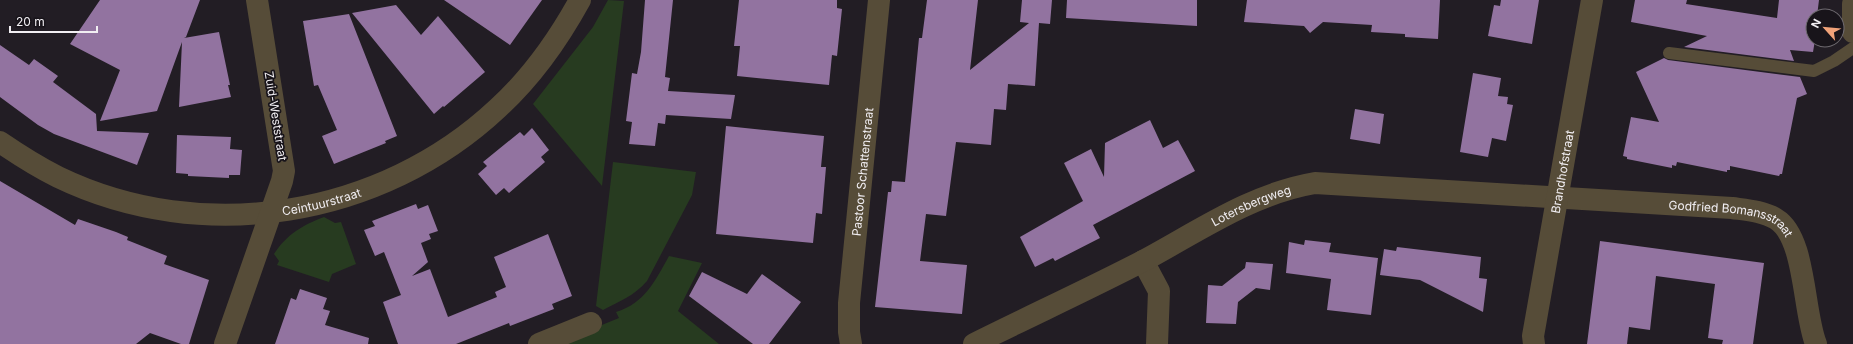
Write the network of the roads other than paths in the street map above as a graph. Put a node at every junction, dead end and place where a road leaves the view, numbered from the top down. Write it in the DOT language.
graph roads {
  1 [pos="257,0"];
  2 [pos="580,0"];
  3 [pos="879,0"];
  4 [pos="1592,0"];
  5 [pos="1853,4"];
  6 [pos="1853,32"];
  7 [pos="1853,48"];
  8 [pos="1669,53"];
  9 [pos="0,142"];
  10 [pos="1556,199"];
  11 [pos="270,212"];
  12 [pos="1142,261"];
  13 [pos="591,323"];
  14 [pos="225,344"];
  15 [pos="539,344"];
  16 [pos="851,344"];
  17 [pos="974,344"];
  18 [pos="1157,344"];
  19 [pos="1534,344"];
  20 [pos="1816,344"];
  1 -- 11 [label="street, Zuid-Weststraat"];
  2 -- 11 [label="street, Ceintuurstraat"];
  3 -- 16 [label="street, Pastoor Schattenstraat"];
  4 -- 10 [label="street, Brandhofstraat"];
  5 -- 6 [label="street"];
  7 -- 8 [label="lane"];
  9 -- 11 [label="street, Ceintuurstraat"];
  10 -- 12 [label="street, Lotersbergweg"];
  10 -- 19 [label="street, Brandhofstraat"];
  10 -- 20 [label="street, Godfried Bomansstraat"];
  11 -- 14 [label="street, Zuid-Weststraat"];
  12 -- 17 [label="street, Lotersbergweg"];
  12 -- 18 [label="street"];
  13 -- 15 [label="street"];
}
